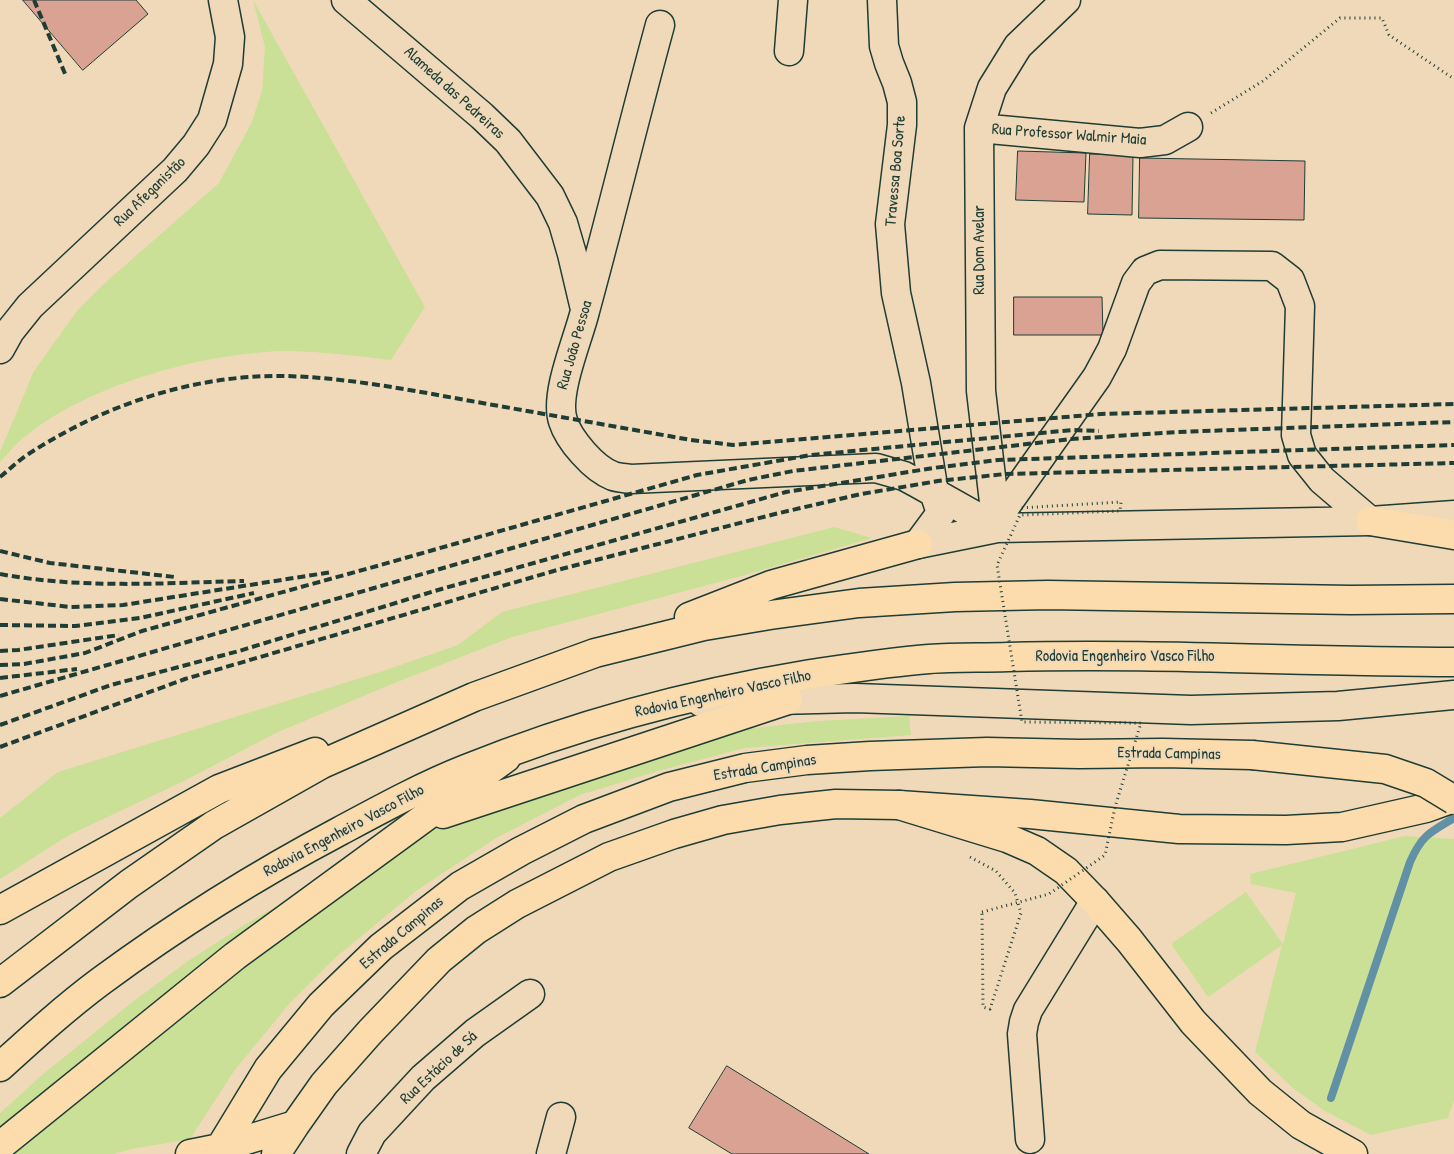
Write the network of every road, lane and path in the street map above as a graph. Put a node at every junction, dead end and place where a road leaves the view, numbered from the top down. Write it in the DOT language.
graph roads {
  1 [pos="223,0"];
  2 [pos="346,0"];
  3 [pos="793,0"];
  4 [pos="882,0"];
  5 [pos="1066,0"];
  6 [pos="660,25"];
  7 [pos="789,51"];
  8 [pos="1454,79"];
  9 [pos="1188,127"];
  10 [pos="979,128"];
  11 [pos="585,312"];
  12 [pos="0,349"];
  13 [pos="934,492"];
  14 [pos="1019,508"];
  15 [pos="1454,515"];
  16 [pos="1370,521"];
  17 [pos="997,528"];
  18 [pos="1454,535"];
  19 [pos="918,544"];
  20 [pos="1454,599"];
  21 [pos="596,653"];
  22 [pos="1454,662"];
  23 [pos="1454,695"];
  24 [pos="474,697"];
  25 [pos="788,700"];
  26 [pos="665,704"];
  27 [pos="516,751"];
  28 [pos="1454,799"];
  29 [pos="899,805"];
  30 [pos="418,823"];
  31 [pos="970,857"];
  32 [pos="1095,901"];
  33 [pos="0,910"];
  34 [pos="0,983"];
  35 [pos="530,994"];
  36 [pos="0,1067"];
  37 [pos="561,1117"];
  38 [pos="294,1125"];
  39 [pos="1030,1139"];
  40 [pos="0,1146"];
  41 [pos="218,1151"];
  42 [pos="190,1154"];
  43 [pos="276,1154"];
  44 [pos="361,1154"];
  45 [pos="551,1154"];
  46 [pos="1352,1154"];
  1 -- 12 [label="street, Rua Afeganistão"];
  2 -- 11 [label="street, Alameda das Pedreiras"];
  3 -- 7 [label="street"];
  4 -- 13 [label="street, Travessa Boa Sorte"];
  5 -- 10 [label="street, Rua Dom Avelar"];
  6 -- 11 [label="street, Rua João Pessoa"];
  8 -- 9 [label="path"];
  9 -- 10 [label="street, Rua Professor Walmir Maia"];
  10 -- 17 [label="street, Rua Dom Avelar"];
  11 -- 13 [label="street, Rua João Pessoa"];
  13 -- 17 [label="street, Rua João Pessoa"];
  13 -- 19 [label="street"];
  14 -- 31 [label="path, bridge"];
  15 -- 16 [label="street"];
  16 -- 17 [label="street"];
  16 -- 17 [label="street"];
  16 -- 18 [label="main road"];
  17 -- 19 [label="street"];
  19 -- 21 [label="main road"];
  20 -- 21 [label="main road"];
  21 -- 24 [label="main road"];
  22 -- 26 [label="main road, Rodovia Engenheiro Vasco Filho"];
  23 -- 25 [label="street"];
  24 -- 33 [label="main road"];
  24 -- 34 [label="main road"];
  25 -- 26 [label="street"];
  25 -- 30 [label="main road"];
  26 -- 27 [label="main road, Rodovia Engenheiro Vasco Filho"];
  27 -- 30 [label="main road"];
  27 -- 36 [label="main road, Rodovia Engenheiro Vasco Filho"];
  28 -- 29 [label="main road"];
  28 -- 41 [label="main road, Estrada Campinas, bridge"];
  29 -- 32 [label="main road"];
  29 -- 38 [label="main road"];
  30 -- 40 [label="main road"];
  32 -- 39 [label="street"];
  32 -- 46 [label="main road"];
  35 -- 44 [label="street, Rua Estácio de Sá"];
  37 -- 45 [label="street"];
  38 -- 41 [label="main road"];
  38 -- 43 [label="main road"];
  41 -- 42 [label="main road"];
}
